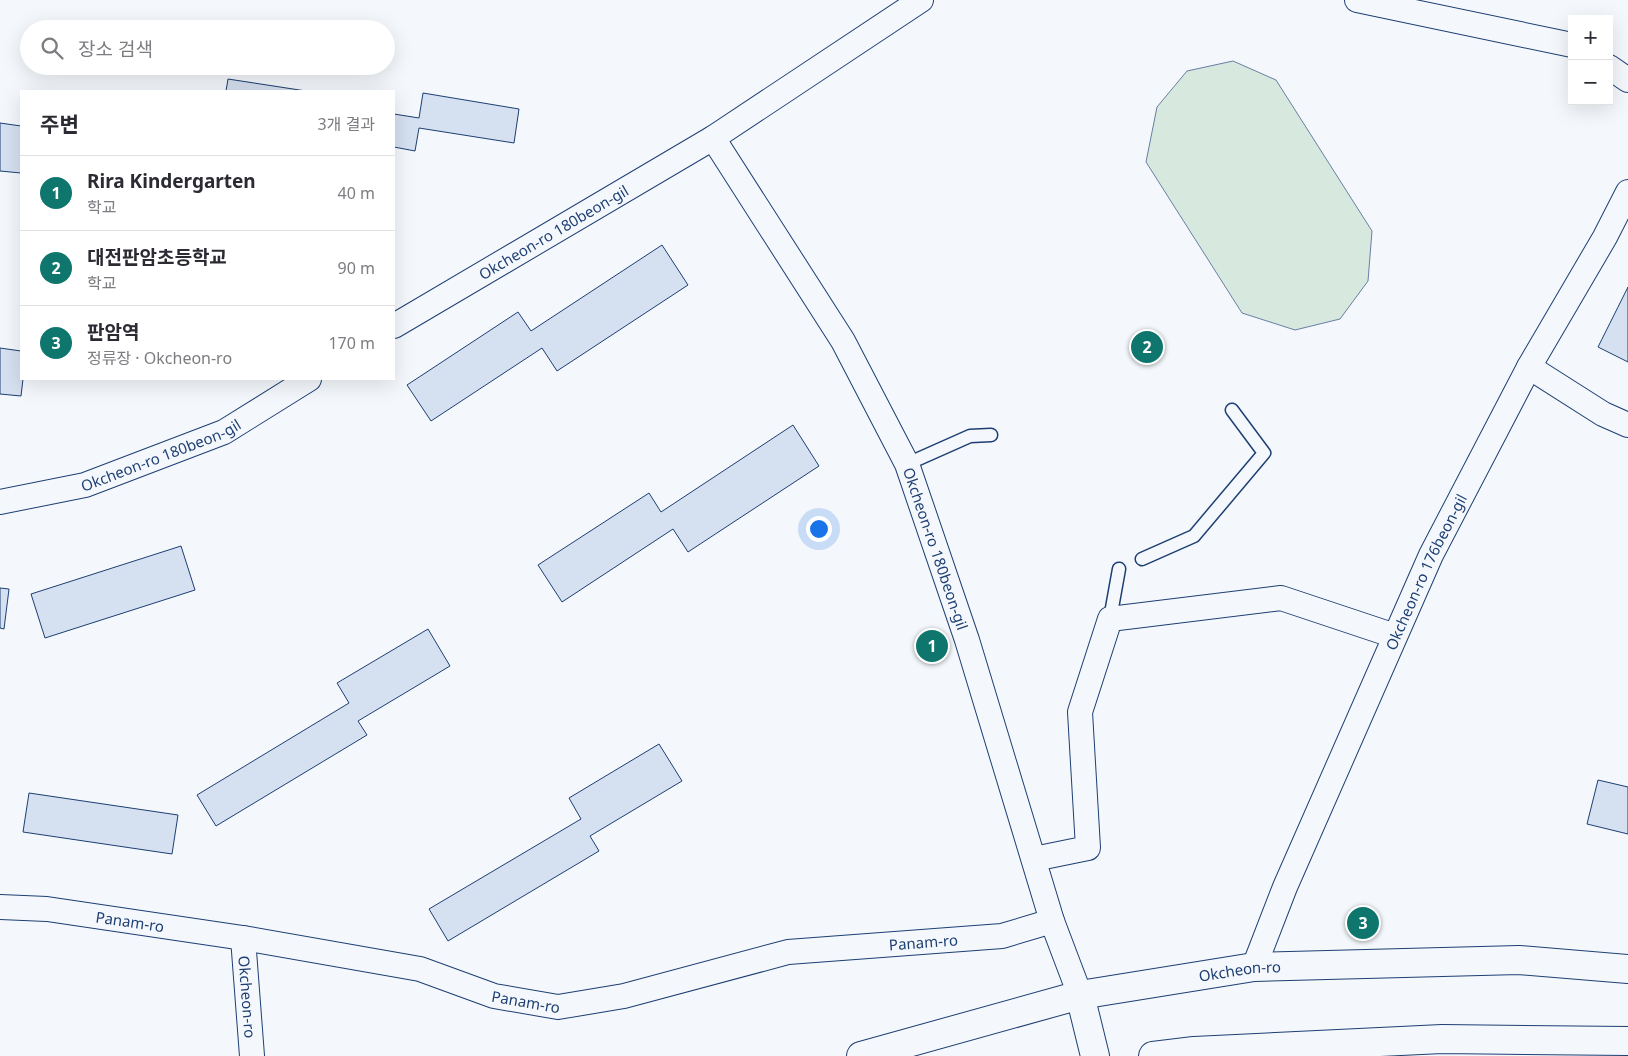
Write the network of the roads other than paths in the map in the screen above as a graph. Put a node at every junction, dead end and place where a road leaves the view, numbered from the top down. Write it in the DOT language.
graph roads {
  1 [pos="921,0"];
  2 [pos="1357,0"];
  3 [pos="1568,44"];
  4 [pos="1613,70"];
  5 [pos="1628,80"];
  6 [pos="713,138"];
  7 [pos="1628,192"];
  8 [pos="395,325"];
  9 [pos="1529,367"];
  10 [pos="307,380"];
  11 [pos="1232,410"];
  12 [pos="1628,425"];
  13 [pos="991,435"];
  14 [pos="906,464"];
  15 [pos="0,502"];
  16 [pos="1142,560"];
  17 [pos="1119,569"];
  18 [pos="1110,618"];
  19 [pos="1395,636"];
  20 [pos="1034,859"];
  21 [pos="0,907"];
  22 [pos="1052,921"];
  23 [pos="243,938"];
  24 [pos="1254,967"];
  25 [pos="1628,969"];
  26 [pos="1080,995"];
  27 [pos="1628,1041"];
  28 [pos="252,1056"];
  29 [pos="861,1056"];
  30 [pos="1095,1056"];
  31 [pos="1154,1056"];
  1 -- 6 [label="street, Okcheon-ro 180beon-gil"];
  2 -- 3 [label="street"];
  4 -- 5 [label="street"];
  6 -- 8 [label="street, Okcheon-ro 180beon-gil"];
  6 -- 14 [label="street, Okcheon-ro 180beon-gil"];
  7 -- 9 [label="street, Okcheon-ro 176beon-gil"];
  9 -- 12 [label="street"];
  9 -- 19 [label="street, Okcheon-ro 176beon-gil"];
  10 -- 15 [label="street, Okcheon-ro 180beon-gil"];
  11 -- 16 [label="lane"];
  13 -- 14 [label="lane"];
  14 -- 20 [label="street, Okcheon-ro 180beon-gil"];
  17 -- 18 [label="lane"];
  18 -- 19 [label="street"];
  18 -- 20 [label="street"];
  19 -- 24 [label="street, Okcheon-ro 176beon-gil"];
  20 -- 22 [label="street, Okcheon-ro 180beon-gil"];
  21 -- 23 [label="street, Panam-ro"];
  22 -- 23 [label="street, Panam-ro"];
  22 -- 26 [label="street, Okcheon-ro 180beon-gil"];
  23 -- 28 [label="street, Okcheon-ro"];
  24 -- 25 [label="main road, Okcheon-ro"];
  24 -- 26 [label="main road, Okcheon-ro"];
  26 -- 29 [label="main road, Okcheon-ro"];
  26 -- 30 [label="main road"];
  27 -- 31 [label="main road"];
}
